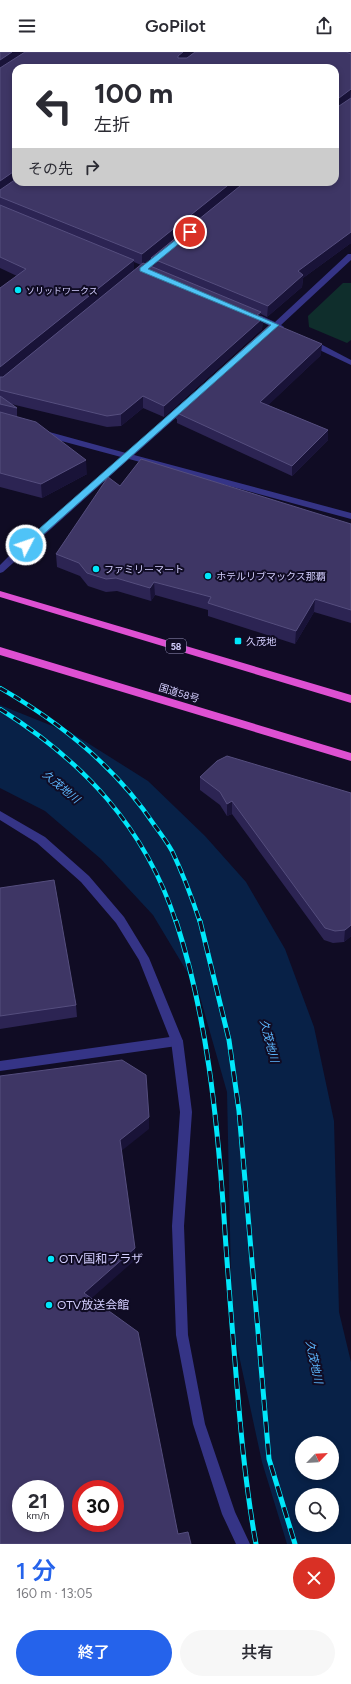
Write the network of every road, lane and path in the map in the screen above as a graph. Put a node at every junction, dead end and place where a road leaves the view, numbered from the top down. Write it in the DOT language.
graph roads {
  1 [pos="351,256"];
  2 [pos="347,264"];
  3 [pos="246,312"];
  4 [pos="276,325"];
  5 [pos="289,332"];
  6 [pos="303,339"];
  7 [pos="258,340"];
  8 [pos="351,363"];
  9 [pos="193,398"];
  10 [pos="30,430"];
  11 [pos="128,455"];
  12 [pos="351,516"];
  13 [pos="0,570"];
  14 [pos="0,594"];
  15 [pos="0,651"];
  16 [pos="351,699"];
  17 [pos="351,757"];
  18 [pos="0,815"];
  19 [pos="176,1041"];
  20 [pos="0,1066"];
  21 [pos="243,1544"];
  1 -- 2 [label="street"];
  2 -- 4 [label="street"];
  3 -- 4 [label="street"];
  4 -- 5 [label="street"];
  4 -- 7 [label="street"];
  6 -- 8 [label="street"];
  9 -- 11 [label="street"];
  10 -- 11 [label="street"];
  11 -- 12 [label="street"];
  11 -- 13 [label="street"];
  14 -- 16 [label="highway, 58"];
  15 -- 17 [label="highway, 国道58号"];
  18 -- 19 [label="street"];
  19 -- 20 [label="street"];
  19 -- 21 [label="street"];
}
